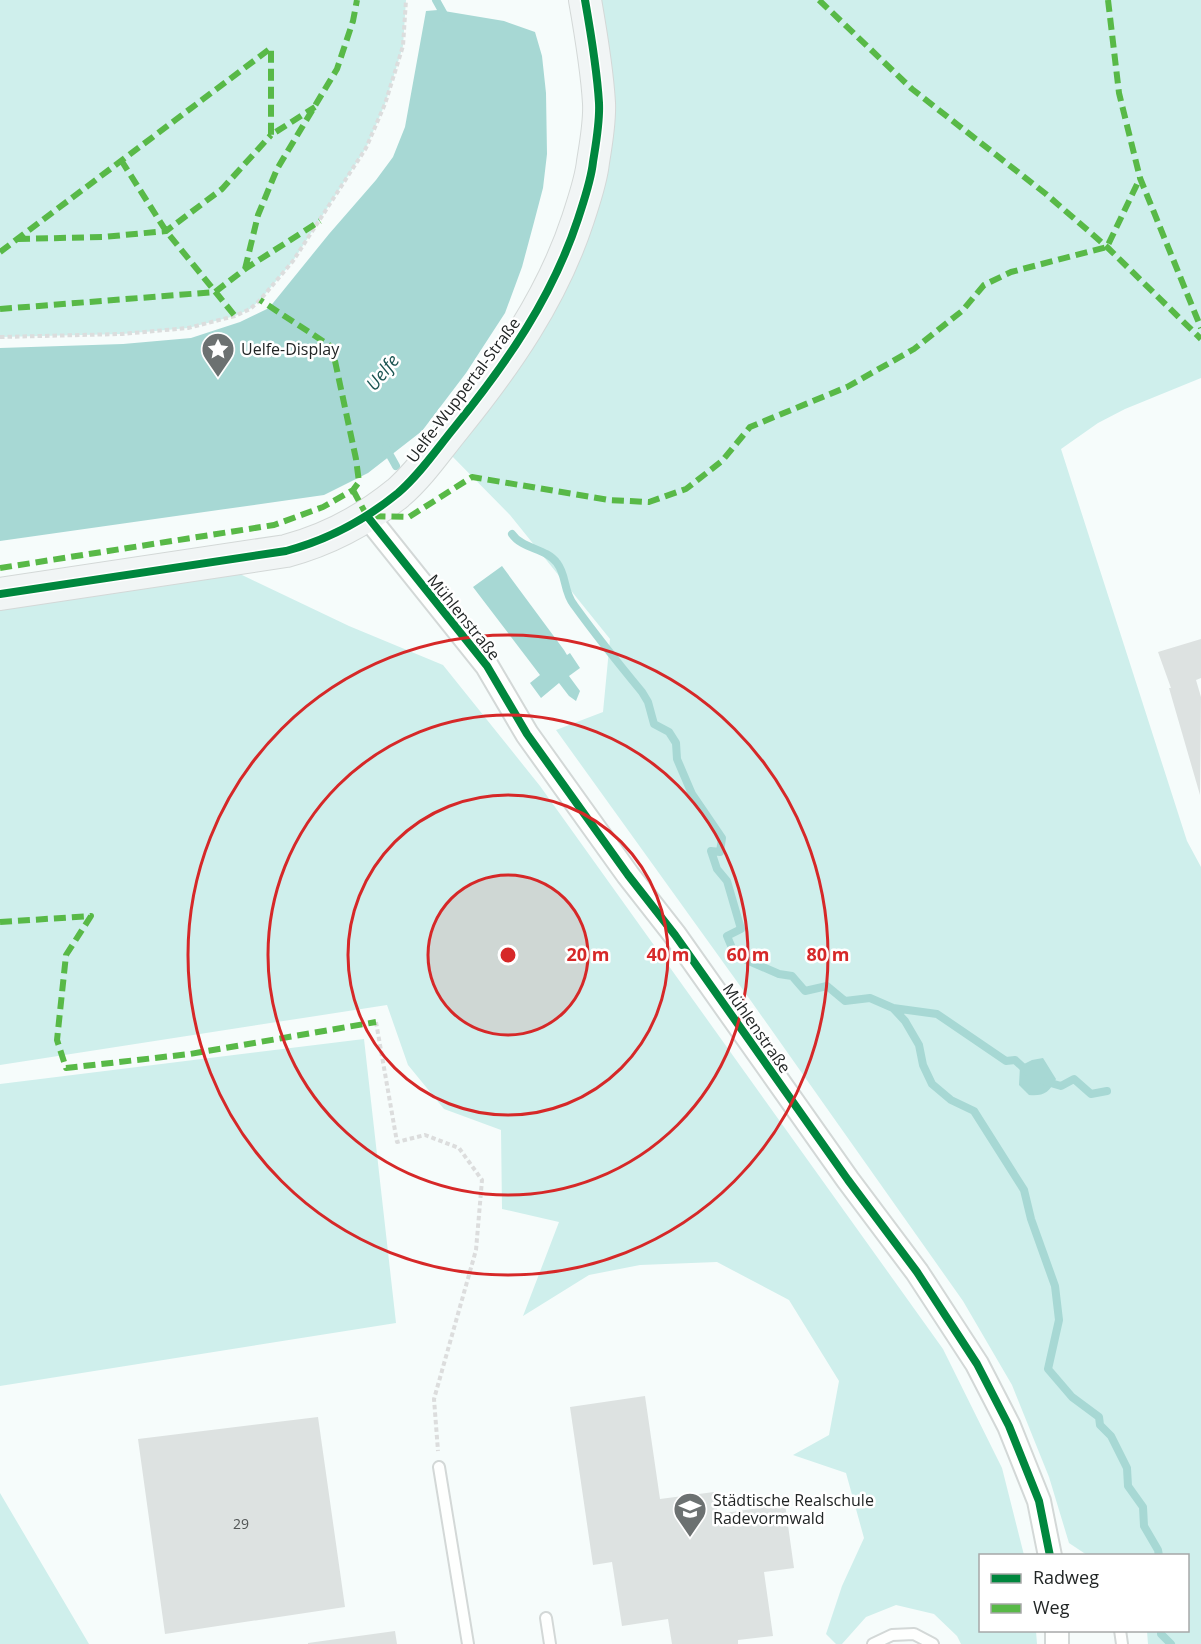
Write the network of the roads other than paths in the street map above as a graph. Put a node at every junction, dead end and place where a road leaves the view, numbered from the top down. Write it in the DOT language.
graph roads {
  1 [pos="585,0"];
  2 [pos="367,516"];
  3 [pos="0,594"];
  4 [pos="439,1467"];
  5 [pos="1050,1554"];
  6 [pos="546,1618"];
  7 [pos="468,1644"];
  8 [pos="550,1644"];
  9 [pos="873,1644"];
  10 [pos="933,1644"];
  1 -- 2 [label="main road, Uelfe-Wuppertal-Straße"];
  2 -- 3 [label="main road, Uelfe-Wuppertal-Straße"];
  2 -- 5 [label="street, Mühlenstraße"];
  4 -- 7 [label="lane"];
  6 -- 8 [label="lane"];
  9 -- 10 [label="lane"];
}
